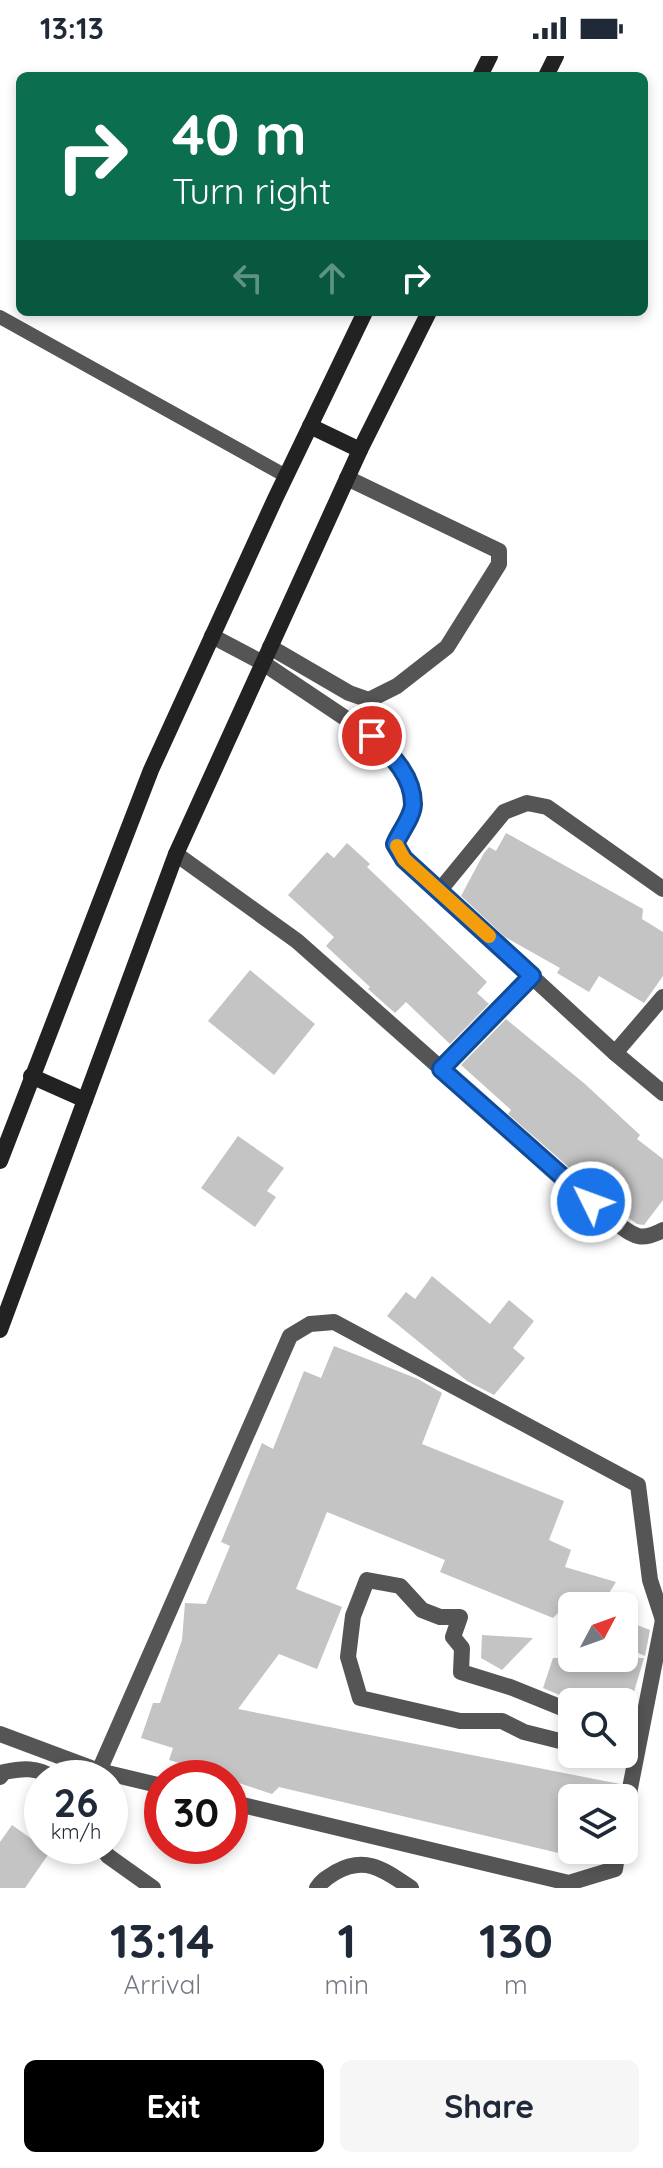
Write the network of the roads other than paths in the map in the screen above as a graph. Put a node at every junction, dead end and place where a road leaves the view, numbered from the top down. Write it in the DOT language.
graph roads {
  1 [pos="363,316"];
  2 [pos="427,316"];
  3 [pos="0,317"];
  4 [pos="310,426"];
  5 [pos="360,450"];
  6 [pos="286,476"];
  7 [pos="347,478"];
  8 [pos="212,636"];
  9 [pos="266,655"];
  10 [pos="176,854"];
  11 [pos="663,889"];
  12 [pos="440,890"];
  13 [pos="532,976"];
  14 [pos="663,997"];
  15 [pos="615,1053"];
  16 [pos="441,1069"];
  17 [pos="31,1076"];
  18 [pos="663,1093"];
  19 [pos="85,1100"];
  20 [pos="0,1161"];
  21 [pos="663,1230"];
  22 [pos="0,1330"];
  23 [pos="663,1620"];
  24 [pos="558,1706"];
  25 [pos="638,1714"];
  26 [pos="0,1734"];
  27 [pos="558,1740"];
  28 [pos="70,1760"];
  29 [pos="104,1760"];
  30 [pos="24,1768"];
  31 [pos="0,1777"];
  32 [pos="248,1806"];
  33 [pos="119,1864"];
  34 [pos="616,1864"];
  35 [pos="153,1888"];
  36 [pos="317,1888"];
  37 [pos="411,1888"];
  1 -- 4 [label="street"];
  2 -- 5 [label="street"];
  3 -- 6 [label="lane"];
  4 -- 5 [label="street"];
  4 -- 6 [label="street"];
  5 -- 7 [label="street"];
  6 -- 8 [label="street"];
  7 -- 9 [label="street"];
  7 -- 9 [label="street"];
  8 -- 9 [label="street"];
  8 -- 17 [label="street"];
  9 -- 10 [label="street"];
  9 -- 12 [label="street"];
  10 -- 16 [label="street"];
  10 -- 19 [label="street"];
  11 -- 12 [label="street"];
  12 -- 13 [label="street"];
  13 -- 15 [label="street"];
  13 -- 16 [label="street"];
  14 -- 15 [label="street"];
  15 -- 18 [label="street"];
  16 -- 21 [label="street"];
  17 -- 19 [label="street"];
  17 -- 20 [label="street"];
  19 -- 22 [label="street"];
  23 -- 25 [label="street"];
  23 -- 29 [label="street"];
  24 -- 27 [label="street"];
  26 -- 28 [label="street"];
  30 -- 31 [label="street"];
  32 -- 34 [label="street"];
  33 -- 35 [label="street"];
  36 -- 37 [label="street"];
}
